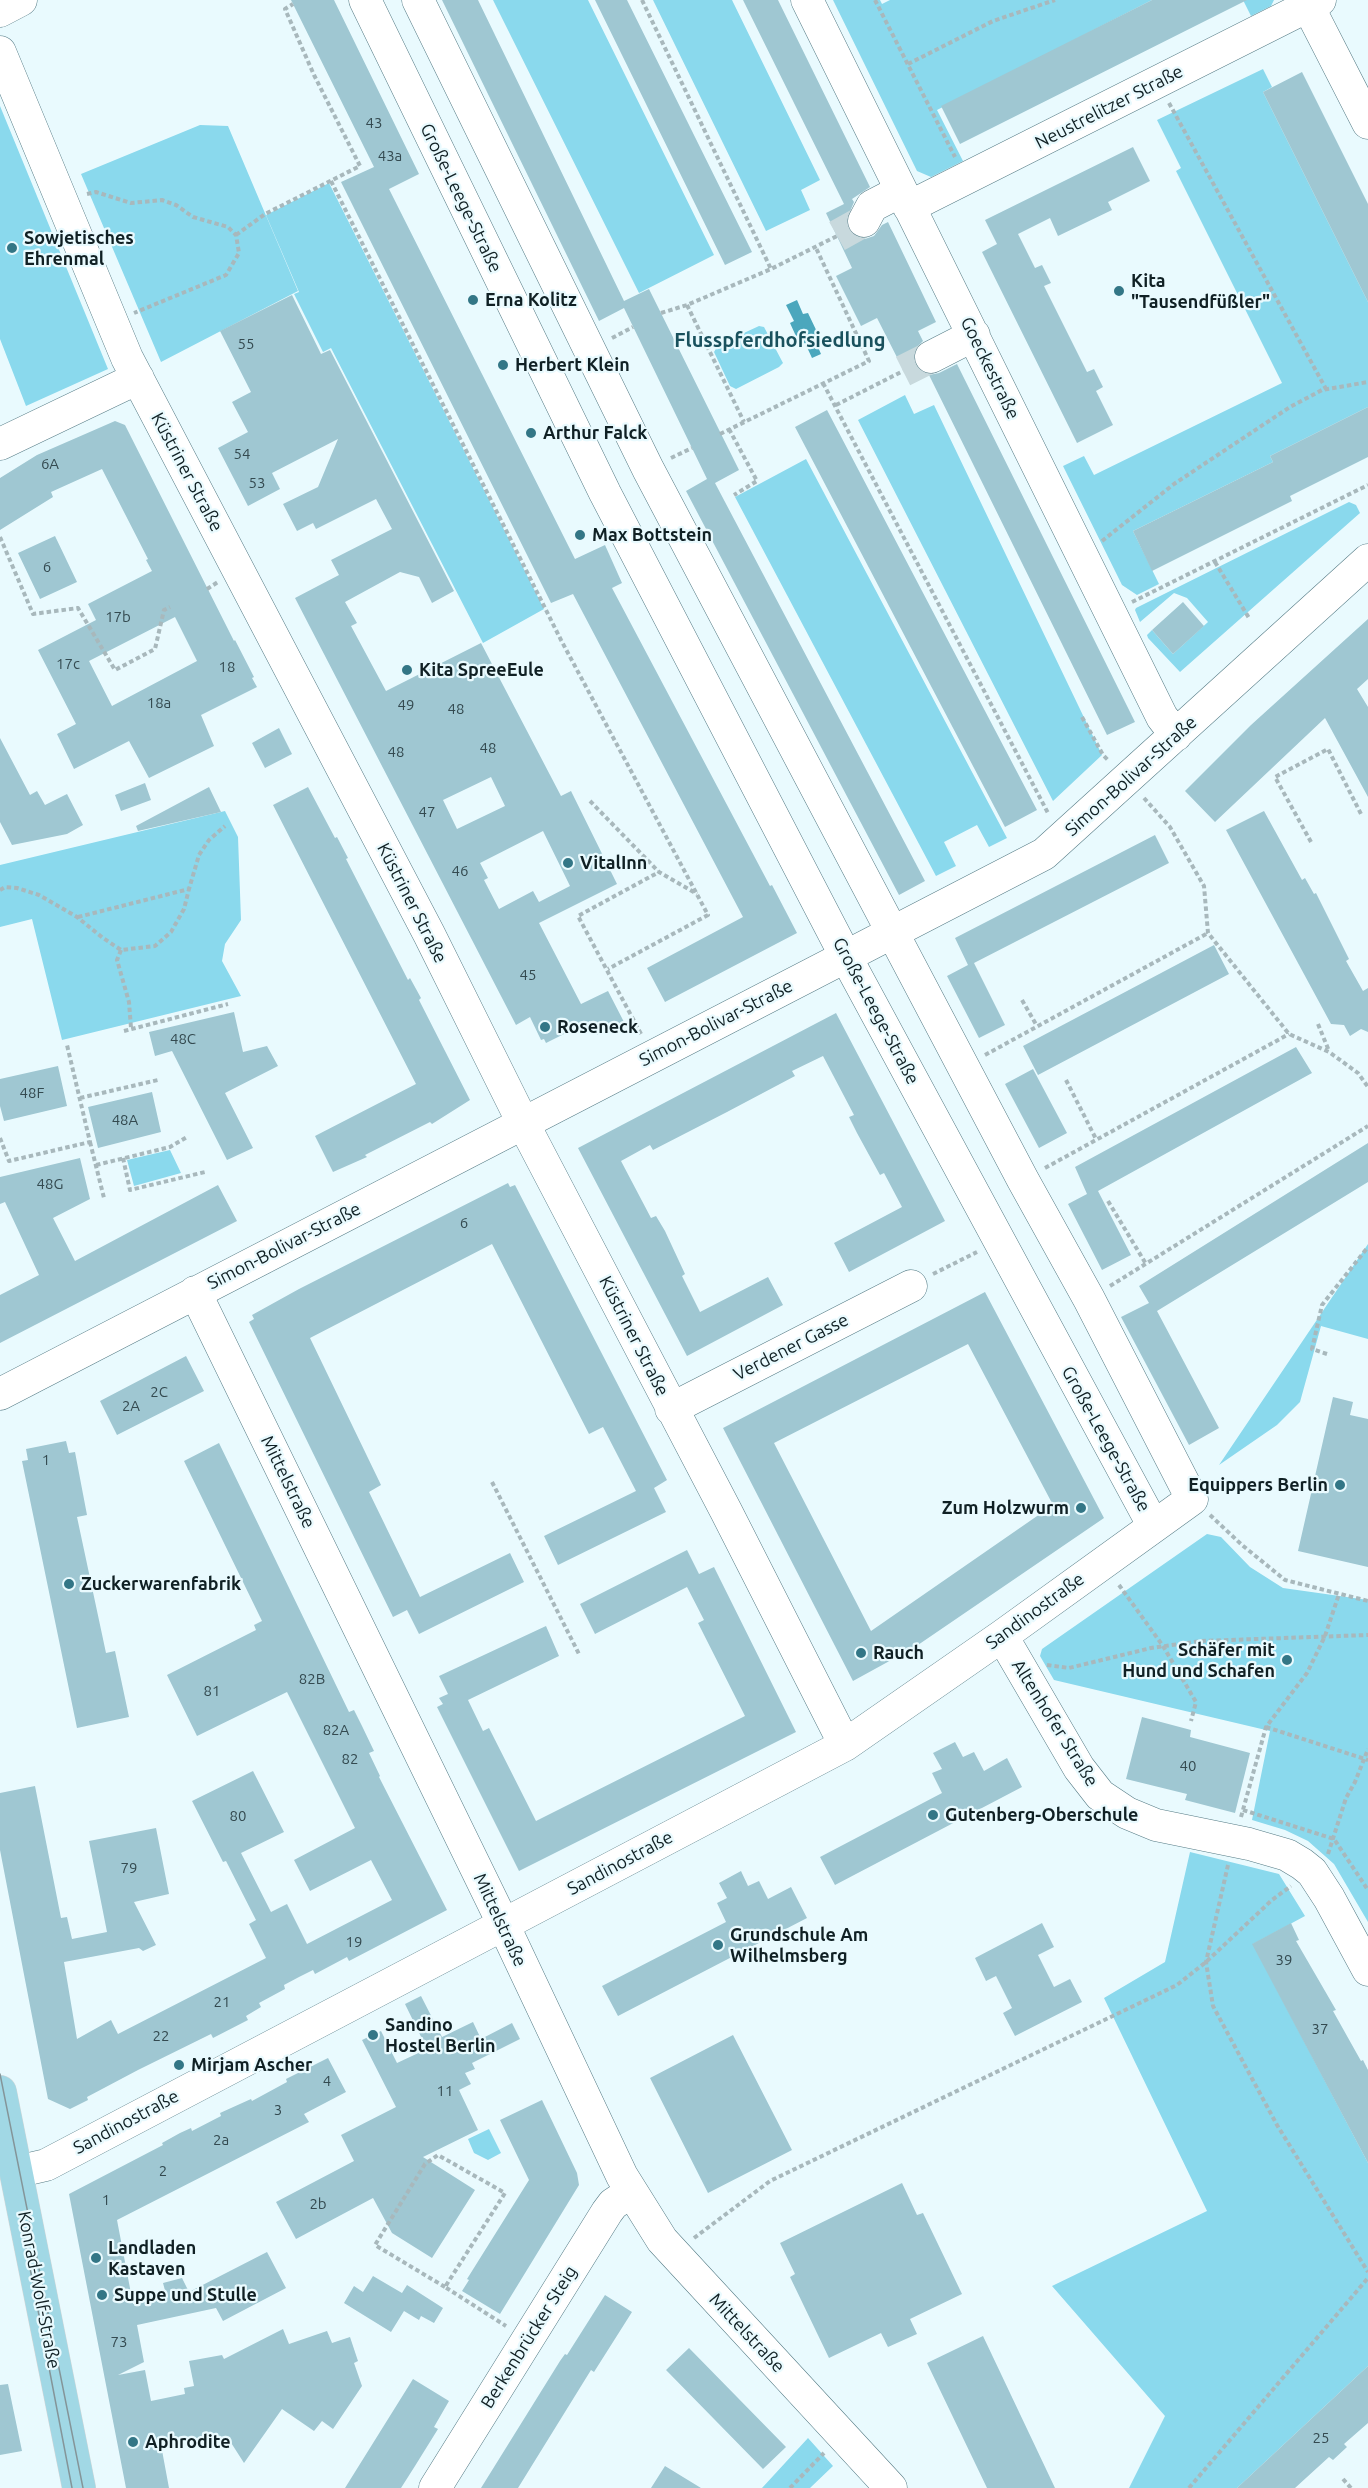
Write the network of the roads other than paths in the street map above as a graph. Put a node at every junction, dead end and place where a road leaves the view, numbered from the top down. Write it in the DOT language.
graph roads {
  1 [pos="21,0"];
  2 [pos="365,0"];
  3 [pos="418,0"];
  4 [pos="807,0"];
  5 [pos="1311,2"];
  6 [pos="0,11"];
  7 [pos="0,52"];
  8 [pos="1368,123"];
  9 [pos="905,199"];
  10 [pos="864,221"];
  11 [pos="974,335"];
  12 [pos="931,357"];
  13 [pos="138,378"];
  14 [pos="0,444"];
  15 [pos="658,464"];
  16 [pos="605,493"];
  17 [pos="1368,560"];
  18 [pos="1176,735"];
  19 [pos="893,933"];
  20 [pos="846,957"];
  21 [pos="524,1123"];
  22 [pos="911,1286"];
  23 [pos="195,1292"];
  24 [pos="0,1394"];
  25 [pos="672,1409"];
  26 [pos="1153,1525"];
  27 [pos="1008,1647"];
  28 [pos="845,1745"];
  29 [pos="502,1923"];
  30 [pos="1368,1970"];
  31 [pos="0,2092"];
  32 [pos="12,2185"];
  33 [pos="631,2192"];
  34 [pos="79,2488"];
  35 [pos="435,2488"];
  36 [pos="891,2488"];
  1 -- 6 [label="street"];
  2 -- 16 [label="street, Große-Leege-Straße"];
  3 -- 15 [label="street"];
  4 -- 9 [label="street, Goeckestraße"];
  5 -- 8 [label="street, Neustrelitzer Straße"];
  5 -- 9 [label="street, Neustrelitzer Straße"];
  7 -- 13 [label="street, Küstriner Straße"];
  9 -- 10 [label="street, Neustrelitzer Straße"];
  9 -- 11 [label="street, Goeckestraße"];
  11 -- 12 [label="street"];
  11 -- 18 [label="street, Goeckestraße"];
  13 -- 14 [label="street"];
  13 -- 21 [label="street, Küstriner Straße"];
  15 -- 16 [label="street"];
  15 -- 19 [label="street"];
  16 -- 20 [label="street, Große-Leege-Straße"];
  17 -- 18 [label="street, Simon-Bolivar-Straße"];
  18 -- 19 [label="street, Simon-Bolivar-Straße"];
  19 -- 20 [label="street, Simon-Bolivar-Straße"];
  19 -- 26 [label="street, Sandinostraße"];
  20 -- 21 [label="street, Simon-Bolivar-Straße"];
  20 -- 26 [label="street, Große-Leege-Straße"];
  21 -- 23 [label="street, Simon-Bolivar-Straße"];
  21 -- 25 [label="street, Küstriner Straße"];
  22 -- 25 [label="street, Verdener Gasse"];
  23 -- 24 [label="street, Simon-Bolivar-Straße"];
  23 -- 29 [label="street, Mittelstraße"];
  25 -- 28 [label="street, Küstriner Straße"];
  26 -- 27 [label="street, Sandinostraße"];
  27 -- 28 [label="street, Sandinostraße"];
  27 -- 30 [label="street, Altenhofer Straße"];
  28 -- 29 [label="street, Sandinostraße"];
  29 -- 32 [label="street, Sandinostraße"];
  29 -- 33 [label="street, Mittelstraße"];
  31 -- 32 [label="main road, Konrad-Wolf-Straße"];
  32 -- 34 [label="main road, Konrad-Wolf-Straße"];
  33 -- 35 [label="street, Berkenbrücker Steig"];
  33 -- 36 [label="street, Mittelstraße"];
}
